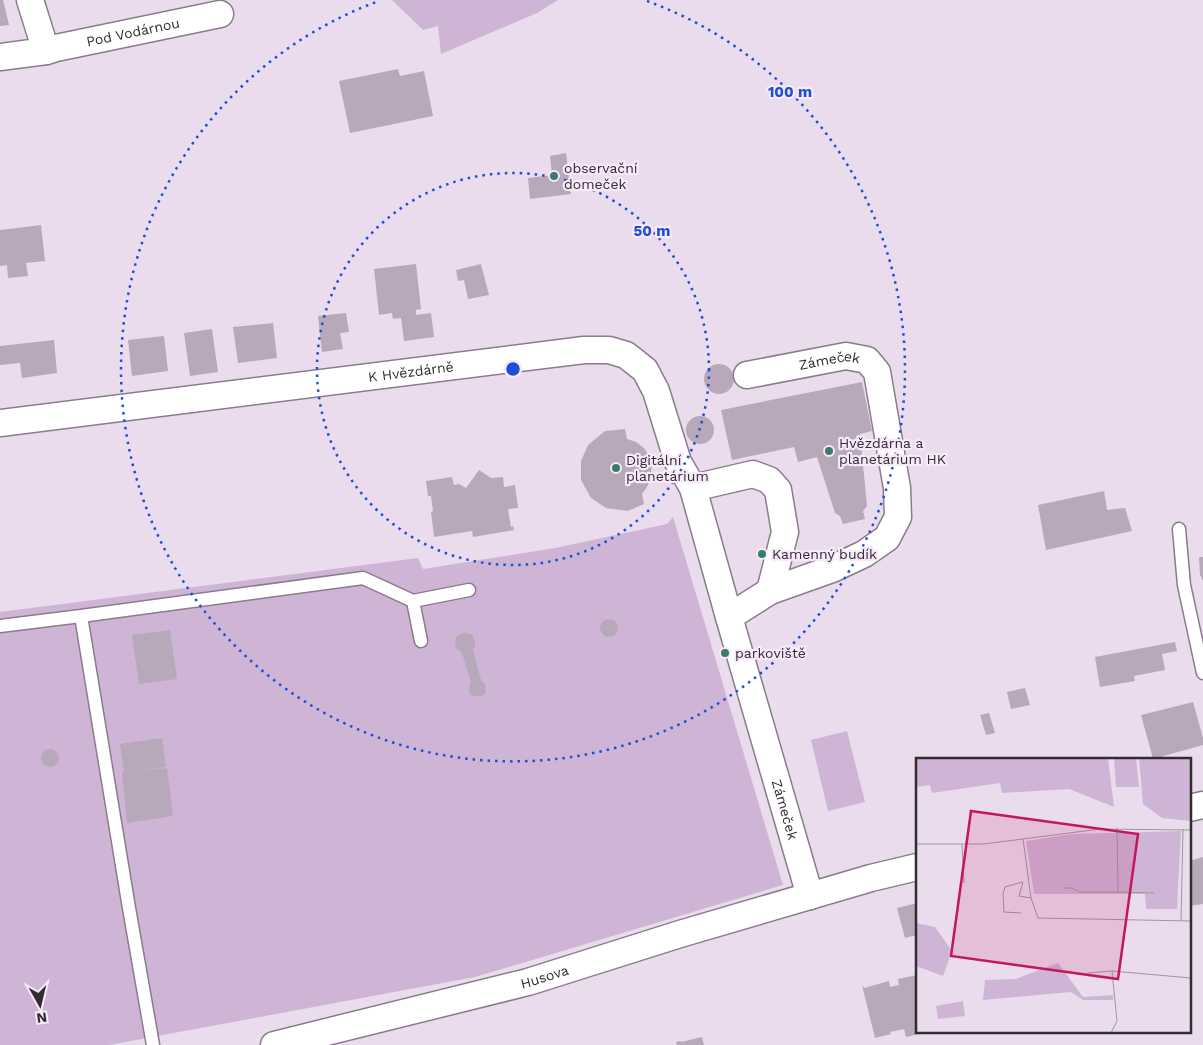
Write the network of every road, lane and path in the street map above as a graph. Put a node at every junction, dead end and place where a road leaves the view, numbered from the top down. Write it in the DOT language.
graph roads {
  1 [pos="30,0"];
  2 [pos="220,14"];
  3 [pos="46,52"];
  4 [pos="0,57"];
  5 [pos="747,375"];
  6 [pos="0,423"];
  7 [pos="693,488"];
  8 [pos="1179,529"];
  9 [pos="705,530"];
  10 [pos="469,590"];
  11 [pos="770,591"];
  12 [pos="413,602"];
  13 [pos="81,616"];
  14 [pos="729,617"];
  15 [pos="0,626"];
  16 [pos="420,641"];
  17 [pos="1203,673"];
  18 [pos="1203,805"];
  19 [pos="1190,808"];
  20 [pos="916,867"];
  21 [pos="810,896"];
  22 [pos="153,1045"];
  23 [pos="274,1045"];
  1 -- 3 [label="street"];
  2 -- 3 [label="street, Pod Vodárnou"];
  3 -- 4 [label="street, Pod Vodárnou"];
  5 -- 11 [label="street, Zámeček"];
  6 -- 7 [label="street, K Hvězdárně"];
  7 -- 9 [label="street, K Hvězdárně"];
  7 -- 11 [label="street"];
  8 -- 17 [label="lane"];
  9 -- 14 [label="street, Zámeček"];
  10 -- 12 [label="lane"];
  11 -- 14 [label="street, Zámeček"];
  12 -- 13 [label="lane"];
  12 -- 16 [label="lane"];
  13 -- 15 [label="lane"];
  13 -- 22 [label="lane"];
  14 -- 21 [label="street, Zámeček"];
  18 -- 19 [label="street"];
  20 -- 21 [label="street"];
  21 -- 23 [label="street, Husova"];
}
